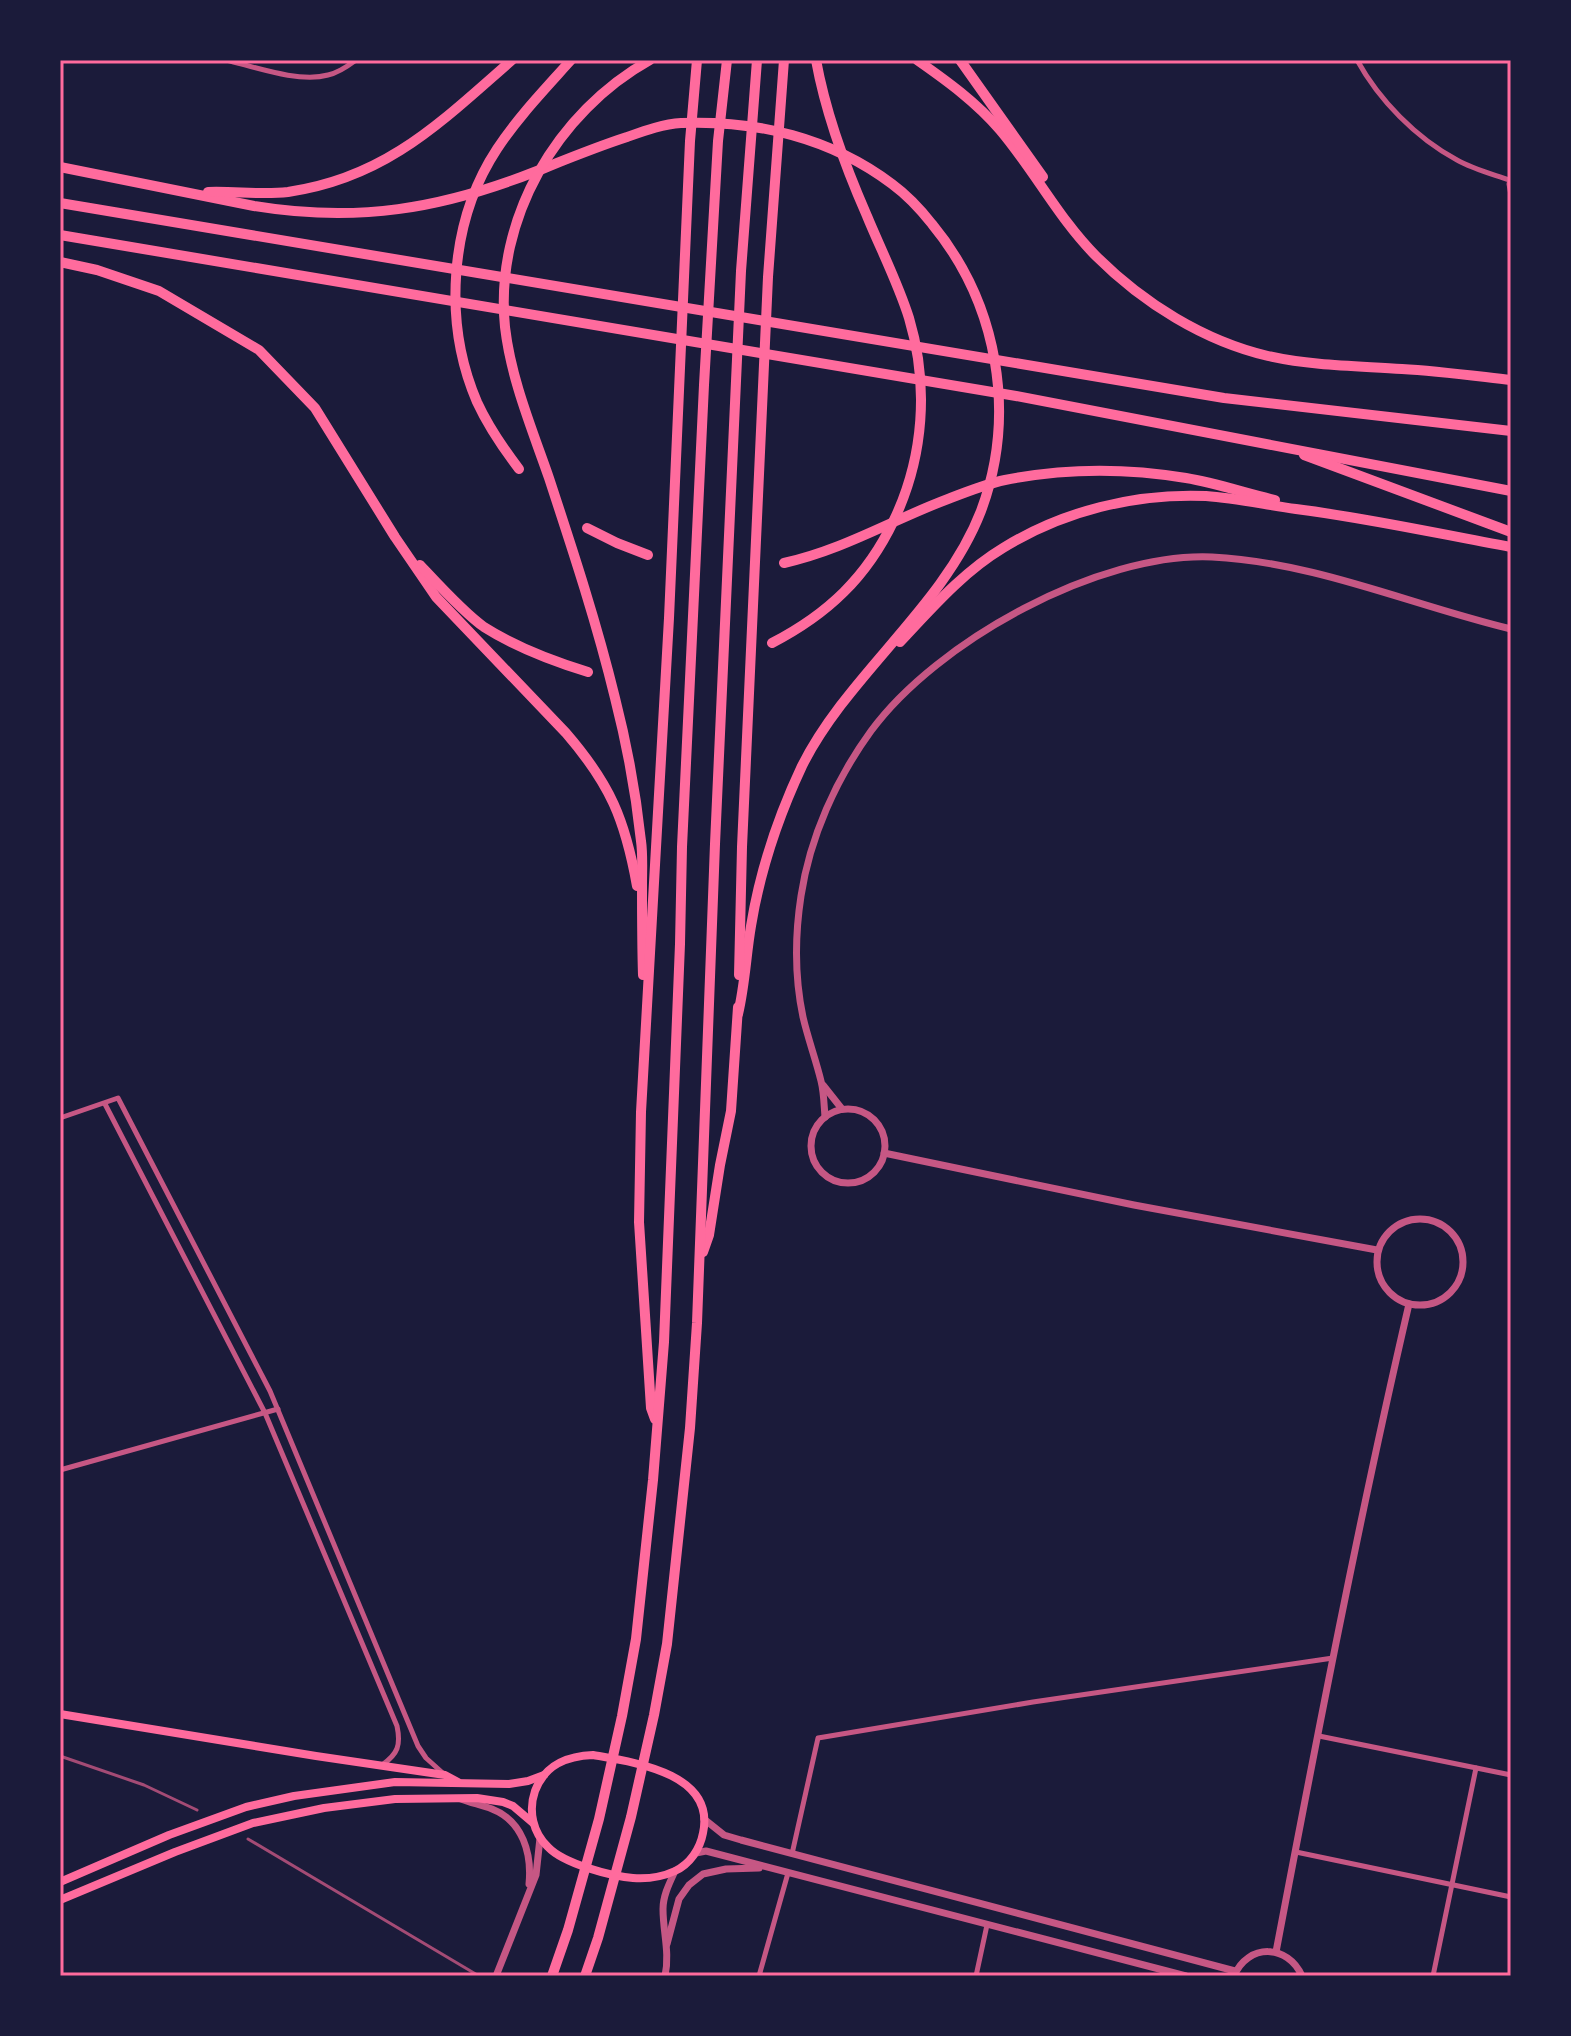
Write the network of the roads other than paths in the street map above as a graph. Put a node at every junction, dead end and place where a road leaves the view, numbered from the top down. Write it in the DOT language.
graph roads {
  1 [pos="226,60"];
  2 [pos="356,60"];
  3 [pos="512,60"];
  4 [pos="571,60"];
  5 [pos="650,60"];
  6 [pos="697,60"];
  7 [pos="727,60"];
  8 [pos="757,60"];
  9 [pos="784,60"];
  10 [pos="816,60"];
  11 [pos="917,60"];
  12 [pos="960,60"];
  13 [pos="1357,60"];
  14 [pos="60,167"];
  15 [pos="1510,177"];
  16 [pos="194,193"];
  17 [pos="1511,195"];
  18 [pos="60,203"];
  19 [pos="1075,231"];
  20 [pos="60,235"];
  21 [pos="60,262"];
  22 [pos="1511,380"];
  23 [pos="1511,431"];
  24 [pos="1276,445"];
  25 [pos="519,469"];
  26 [pos="1511,491"];
  27 [pos="1326,513"];
  28 [pos="587,528"];
  29 [pos="1511,532"];
  30 [pos="395,537"];
  31 [pos="1511,547"];
  32 [pos="648,555"];
  33 [pos="784,563"];
  34 [pos="1511,629"];
  35 [pos="772,643"];
  36 [pos="588,672"];
  37 [pos="839,708"];
  38 [pos="642,947"];
  39 [pos="738,1014"];
  40 [pos="643,1061"];
  41 [pos="822,1083"];
  42 [pos="105,1104"];
  43 [pos="842,1109"];
  44 [pos="825,1117"];
  45 [pos="60,1118"];
  46 [pos="884,1153"];
  47 [pos="1377,1250"];
  48 [pos="700,1261"];
  49 [pos="1409,1304"];
  50 [pos="278,1409"];
  51 [pos="265,1413"];
  52 [pos="657,1426"];
  53 [pos="60,1470"];
  54 [pos="1334,1658"];
  55 [pos="60,1714"];
  56 [pos="1319,1736"];
  57 [pos="381,1766"];
  58 [pos="1476,1768"];
  59 [pos="445,1775"];
  60 [pos="544,1775"];
  61 [pos="1511,1775"];
  62 [pos="459,1783"];
  63 [pos="454,1797"];
  64 [pos="704,1819"];
  65 [pos="533,1823"];
  66 [pos="540,1838"];
  67 [pos="1296,1852"];
  68 [pos="696,1853"];
  69 [pos="792,1854"];
  70 [pos="766,1867"];
  71 [pos="675,1871"];
  72 [pos="788,1873"];
  73 [pos="60,1882"];
  74 [pos="1451,1884"];
  75 [pos="529,1890"];
  76 [pos="1511,1897"];
  77 [pos="60,1900"];
  78 [pos="987,1925"];
  79 [pos="667,1944"];
  80 [pos="1276,1952"];
  81 [pos="1234,1974"];
  82 [pos="496,1976"];
  83 [pos="552,1976"];
  84 [pos="585,1976"];
  85 [pos="665,1976"];
  86 [pos="759,1976"];
  87 [pos="976,1976"];
  88 [pos="1186,1976"];
  89 [pos="1302,1976"];
  90 [pos="1433,1976"];
  1 -- 2 [label="street"];
  3 -- 16 [label="highway"];
  4 -- 25 [label="highway"];
  5 -- 38 [label="highway"];
  6 -- 40 [label="highway"];
  7 -- 52 [label="highway"];
  8 -- 48 [label="highway"];
  9 -- 39 [label="highway"];
  10 -- 35 [label="highway"];
  11 -- 19 [label="highway"];
  12 -- 19 [label="highway"];
  13 -- 15 [label="street"];
  14 -- 16 [label="highway"];
  15 -- 17 [label="street"];
  16 -- 37 [label="highway"];
  18 -- 23 [label="highway"];
  19 -- 22 [label="highway"];
  20 -- 24 [label="highway"];
  21 -- 30 [label="highway"];
  24 -- 26 [label="highway"];
  24 -- 29 [label="highway"];
  27 -- 31 [label="highway"];
  27 -- 33 [label="highway"];
  27 -- 37 [label="highway"];
  28 -- 32 [label="highway"];
  30 -- 36 [label="highway"];
  30 -- 38 [label="highway"];
  34 -- 41 [label="street"];
  37 -- 39 [label="highway"];
  38 -- 40 [label="highway"];
  39 -- 48 [label="highway"];
  40 -- 52 [label="highway"];
  41 -- 43 [label="street"];
  41 -- 44 [label="street"];
  42 -- 45 [label="street"];
  42 -- 50 [label="street"];
  42 -- 51 [label="street"];
  43 -- 44 [label="street"];
  43 -- 46 [label="street"];
  44 -- 46 [label="street"];
  46 -- 47 [label="street"];
  47 -- 49 [label="street"];
  47 -- 49 [label="street"];
  48 -- 84 [label="highway"];
  49 -- 54 [label="street"];
  50 -- 51 [label="street"];
  50 -- 59 [label="street"];
  51 -- 53 [label="street"];
  51 -- 57 [label="street"];
  52 -- 83 [label="highway"];
  54 -- 56 [label="street"];
  54 -- 69 [label="street"];
  55 -- 57 [label="main road"];
  56 -- 58 [label="street"];
  56 -- 67 [label="street"];
  57 -- 59 [label="main road"];
  58 -- 61 [label="street"];
  58 -- 74 [label="street"];
  59 -- 62 [label="main road"];
  60 -- 62 [label="main road"];
  60 -- 64 [label="main road"];
  60 -- 65 [label="main road"];
  62 -- 73 [label="main road"];
  63 -- 65 [label="main road"];
  63 -- 75 [label="street"];
  63 -- 77 [label="main road"];
  64 -- 68 [label="main road"];
  64 -- 69 [label="street"];
  65 -- 66 [label="main road"];
  66 -- 71 [label="main road"];
  66 -- 75 [label="street"];
  67 -- 74 [label="street"];
  67 -- 80 [label="street"];
  68 -- 70 [label="street"];
  68 -- 71 [label="main road"];
  69 -- 81 [label="street"];
  70 -- 72 [label="street"];
  70 -- 79 [label="street"];
  71 -- 79 [label="street"];
  72 -- 78 [label="street"];
  72 -- 86 [label="street"];
  74 -- 76 [label="street"];
  74 -- 90 [label="street"];
  75 -- 82 [label="street"];
  78 -- 87 [label="street"];
  78 -- 88 [label="street"];
  79 -- 85 [label="street"];
  80 -- 81 [label="street"];
  80 -- 89 [label="street"];
}
